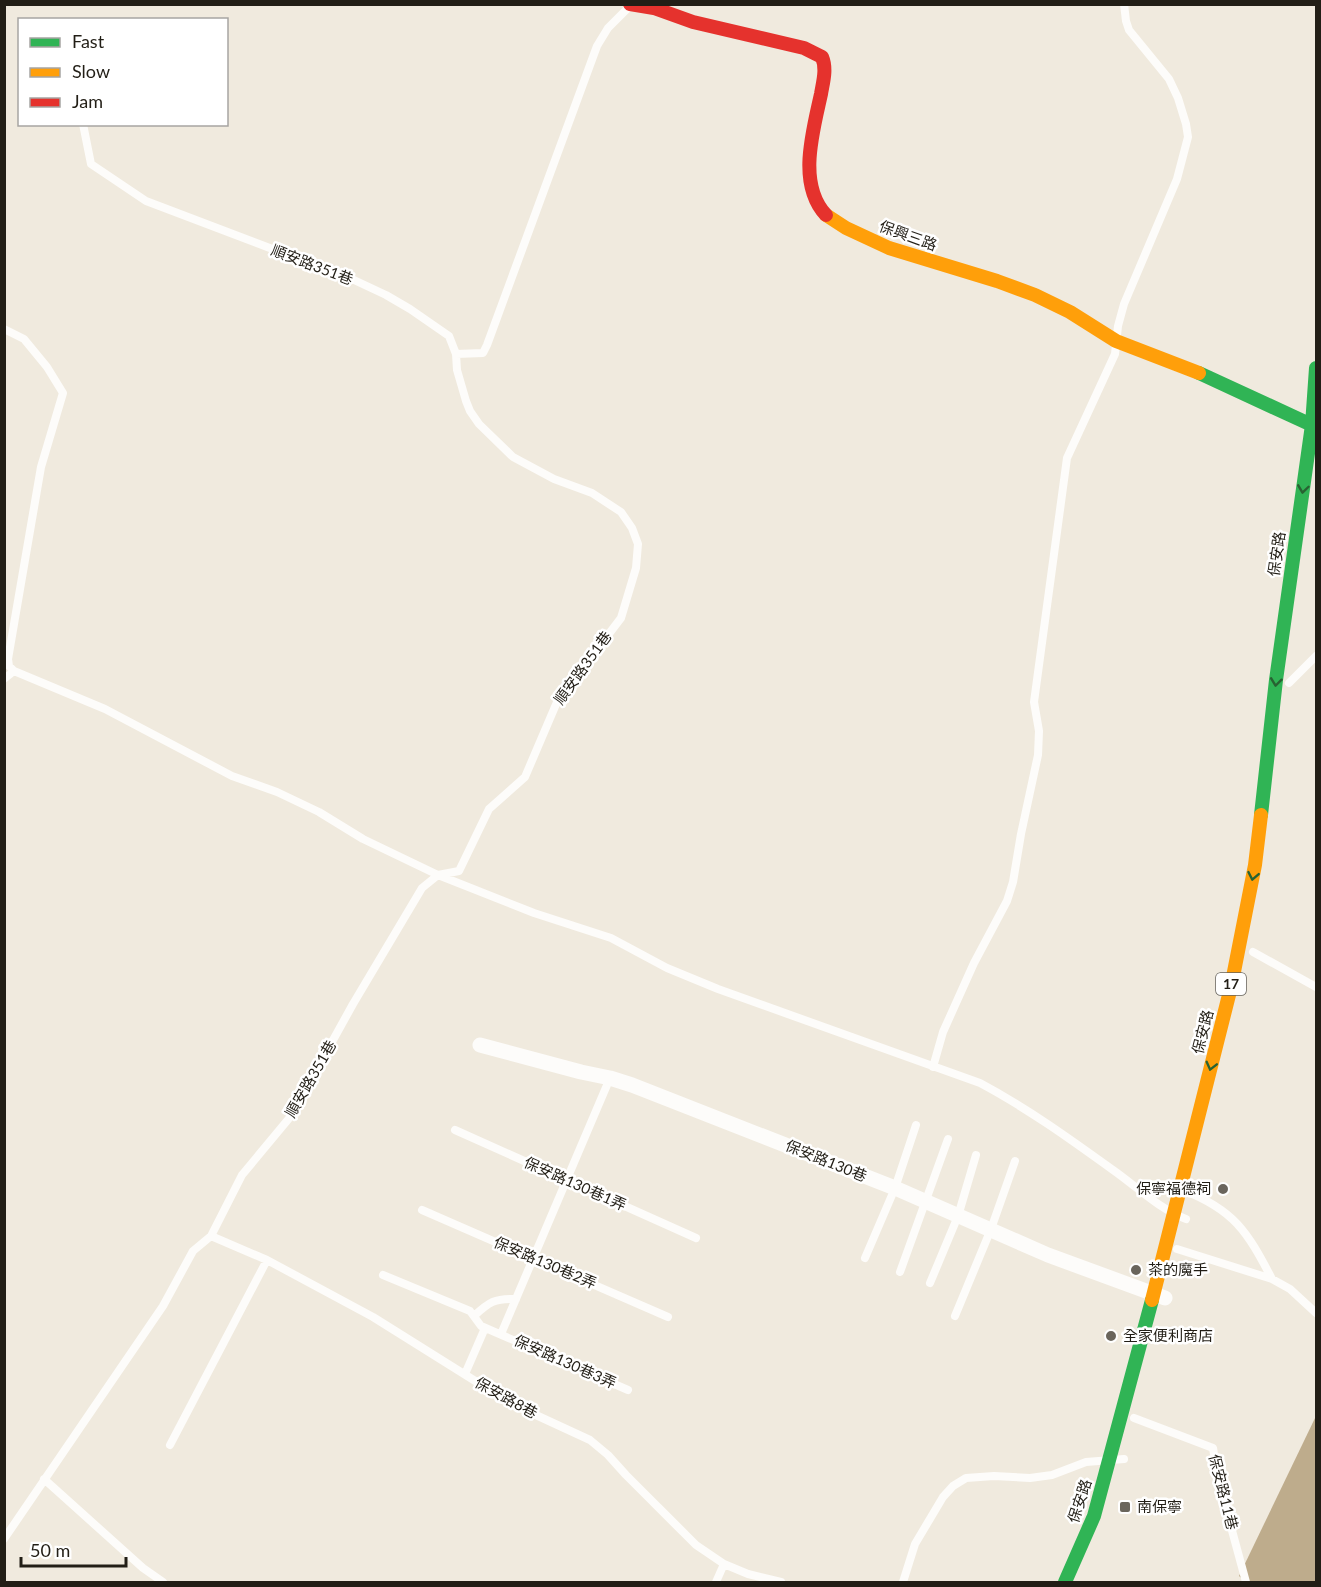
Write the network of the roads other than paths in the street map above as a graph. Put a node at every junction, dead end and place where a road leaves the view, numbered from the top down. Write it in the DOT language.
graph roads {
  1 [pos="1124,4"];
  2 [pos="631,5"];
  3 [pos="655,6"];
  4 [pos="83,126"];
  5 [pos="4,329"];
  6 [pos="1116,341"];
  7 [pos="456,354"];
  8 [pos="1317,368"];
  9 [pos="1314,426"];
  10 [pos="1317,656"];
  11 [pos="1293,660"];
  12 [pos="14,671"];
  13 [pos="4,679"];
  14 [pos="1290,683"];
  15 [pos="438,875"];
  16 [pos="1261,906"];
  17 [pos="1253,952"];
  18 [pos="1317,987"];
  19 [pos="480,1045"];
  20 [pos="933,1067"];
  21 [pos="610,1078"];
  22 [pos="916,1125"];
  23 [pos="455,1130"];
  24 [pos="948,1139"];
  25 [pos="976,1155"];
  26 [pos="1015,1161"];
  27 [pos="1199,1171"];
  28 [pos="567,1180"];
  29 [pos="895,1188"];
  30 [pos="1187,1191"];
  31 [pos="926,1202"];
  32 [pos="422,1210"];
  33 [pos="958,1216"];
  34 [pos="1179,1217"];
  35 [pos="991,1229"];
  36 [pos="211,1236"];
  37 [pos="696,1238"];
  38 [pos="1177,1249"];
  39 [pos="534,1258"];
  40 [pos="865,1258"];
  41 [pos="267,1260"];
  42 [pos="900,1272"];
  43 [pos="383,1275"];
  44 [pos="1272,1279"];
  45 [pos="930,1283"];
  46 [pos="1159,1296"];
  47 [pos="516,1299"];
  48 [pos="1317,1313"];
  49 [pos="474,1316"];
  50 [pos="955,1316"];
  51 [pos="668,1317"];
  52 [pos="485,1328"];
  53 [pos="501,1334"];
  54 [pos="465,1374"];
  55 [pos="628,1390"];
  56 [pos="1134,1418"];
  57 [pos="170,1445"];
  58 [pos="1125,1454"];
  59 [pos="1110,1459"];
  60 [pos="44,1479"];
  61 [pos="1111,1504"];
  62 [pos="1104,1527"];
  63 [pos="4,1539"];
  64 [pos="724,1564"];
  65 [pos="162,1582"];
  66 [pos="716,1582"];
  67 [pos="781,1582"];
  68 [pos="903,1582"];
  69 [pos="1065,1582"];
  70 [pos="1246,1582"];
  1 -- 6 [label="lane"];
  2 -- 3 [label="main road, 保興三路"];
  2 -- 7 [label="lane"];
  3 -- 6 [label="main road, 保興三路"];
  4 -- 7 [label="lane, 順安路351巷"];
  5 -- 12 [label="lane"];
  6 -- 9 [label="main road, 保興三路"];
  6 -- 20 [label="lane"];
  7 -- 15 [label="lane, 順安路351巷"];
  8 -- 9 [label="main road, 保安路 / 17"];
  9 -- 30 [label="main road, 保安路 / 17, one-way"];
  10 -- 14 [label="lane"];
  11 -- 14 [label="main road"];
  12 -- 13 [label="lane"];
  12 -- 15 [label="lane"];
  14 -- 16 [label="main road"];
  15 -- 20 [label="lane"];
  15 -- 36 [label="lane, 順安路351巷"];
  17 -- 18 [label="lane"];
  19 -- 21 [label="street, 保安路130巷"];
  20 -- 34 [label="lane"];
  21 -- 28 [label="lane"];
  21 -- 29 [label="street, 保安路130巷"];
  22 -- 29 [label="lane"];
  23 -- 28 [label="lane, 保安路130巷1弄"];
  24 -- 31 [label="lane"];
  25 -- 33 [label="lane"];
  26 -- 35 [label="lane"];
  27 -- 30 [label="main road, 保安路 / 17"];
  28 -- 37 [label="lane, 保安路130巷1弄"];
  28 -- 39 [label="lane"];
  29 -- 31 [label="street, 保安路130巷"];
  29 -- 40 [label="lane"];
  30 -- 34 [label="main road, 保安路 / 17"];
  30 -- 44 [label="lane"];
  31 -- 33 [label="street, 保安路130巷"];
  31 -- 42 [label="lane"];
  32 -- 39 [label="lane, 保安路130巷2弄"];
  33 -- 35 [label="street, 保安路130巷"];
  33 -- 45 [label="lane"];
  34 -- 38 [label="main road, 保安路 / 17"];
  34 -- 46 [label="main road, 保安路 / 17"];
  35 -- 46 [label="street, 保安路130巷"];
  35 -- 50 [label="lane"];
  36 -- 41 [label="lane, 保安路8巷"];
  36 -- 60 [label="lane, 順安路351巷"];
  38 -- 44 [label="lane"];
  38 -- 46 [label="main road, 保安路 / 17"];
  39 -- 47 [label="lane"];
  39 -- 51 [label="lane, 保安路130巷2弄"];
  41 -- 54 [label="lane, 保安路8巷"];
  41 -- 57 [label="lane"];
  43 -- 49 [label="lane"];
  44 -- 48 [label="lane"];
  46 -- 56 [label="main road, 保安路 / 17"];
  46 -- 59 [label="main road, 保安路 / 17"];
  47 -- 49 [label="lane"];
  47 -- 53 [label="lane"];
  49 -- 52 [label="lane"];
  52 -- 53 [label="lane, 保安路130巷3弄"];
  52 -- 54 [label="lane"];
  53 -- 55 [label="lane, 保安路130巷3弄"];
  54 -- 64 [label="lane, 保安路8巷"];
  56 -- 58 [label="main road, 保安路 / 17"];
  56 -- 70 [label="lane, 保安路11巷"];
  58 -- 59 [label="lane"];
  59 -- 68 [label="lane"];
  59 -- 69 [label="main road, 保安路 / 17"];
  60 -- 63 [label="lane, 順安路351巷"];
  60 -- 65 [label="lane"];
  61 -- 62 [label="main road, 保安路"];
  64 -- 66 [label="lane"];
  64 -- 67 [label="lane, 保安路8巷"];
}
